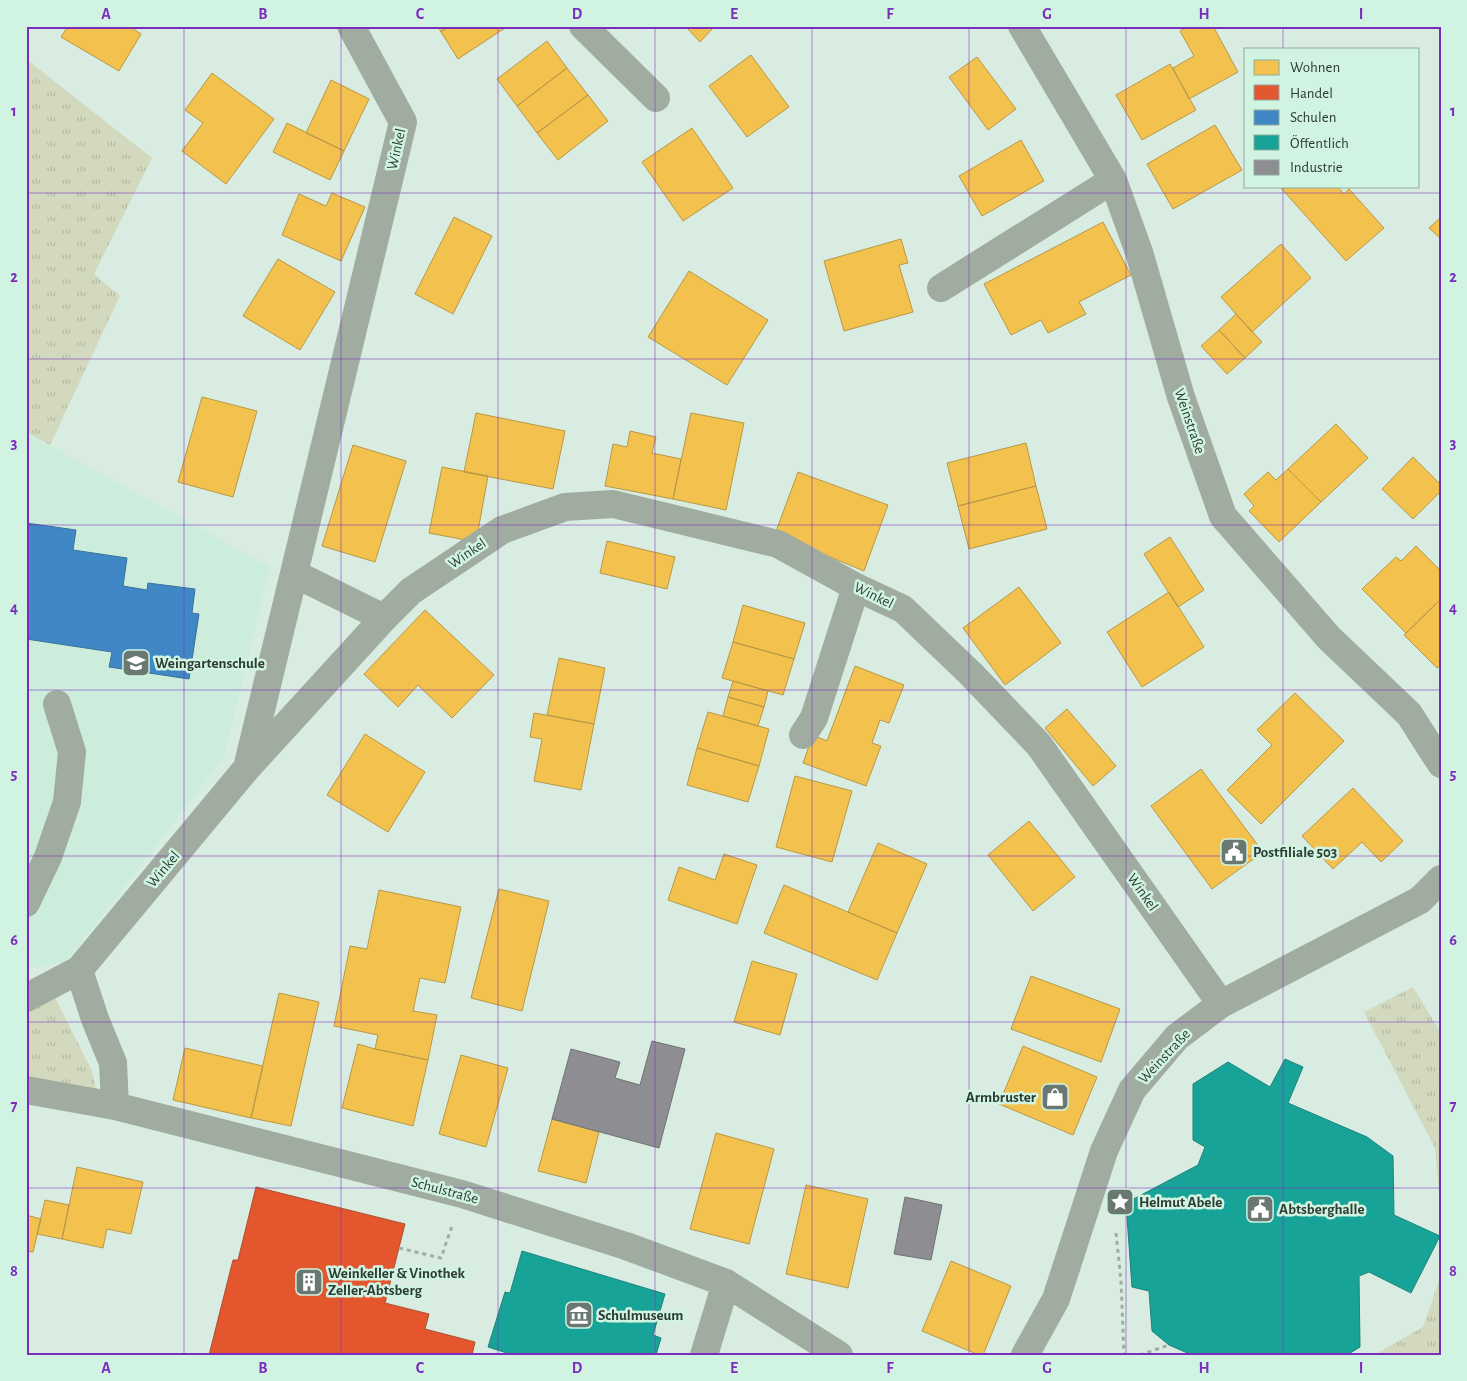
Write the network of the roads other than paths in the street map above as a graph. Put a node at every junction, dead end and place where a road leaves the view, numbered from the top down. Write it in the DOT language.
graph roads {
  1 [pos="351,26"];
  2 [pos="583,26"];
  3 [pos="1022,26"];
  4 [pos="656,98"];
  5 [pos="1113,180"];
  6 [pos="942,288"];
  7 [pos="295,574"];
  8 [pos="856,587"];
  9 [pos="384,618"];
  10 [pos="57,704"];
  11 [pos="802,735"];
  12 [pos="1441,764"];
  13 [pos="247,768"];
  14 [pos="1441,879"];
  15 [pos="26,903"];
  16 [pos="79,970"];
  17 [pos="26,998"];
  18 [pos="1221,1004"];
  19 [pos="26,1090"];
  20 [pos="115,1106"];
  21 [pos="726,1283"];
  22 [pos="704,1355"];
  23 [pos="839,1355"];
  24 [pos="1025,1355"];
  1 -- 7 [label="street, Winkel"];
  2 -- 4 [label="street"];
  3 -- 5 [label="street, Weinstraße"];
  5 -- 6 [label="street"];
  5 -- 12 [label="street, Weinstraße"];
  7 -- 9 [label="street"];
  7 -- 13 [label="street, Winkel"];
  8 -- 9 [label="street, Winkel"];
  8 -- 11 [label="street"];
  8 -- 18 [label="street, Winkel"];
  9 -- 13 [label="street, Winkel"];
  10 -- 15 [label="street"];
  13 -- 16 [label="street, Winkel"];
  14 -- 18 [label="street, Weinstraße"];
  16 -- 17 [label="street, Winkel"];
  16 -- 20 [label="street"];
  18 -- 24 [label="street, Weinstraße"];
  19 -- 20 [label="street, Schulstraße"];
  20 -- 21 [label="street, Schulstraße"];
  21 -- 22 [label="street"];
  21 -- 23 [label="street, Schulstraße"];
}
